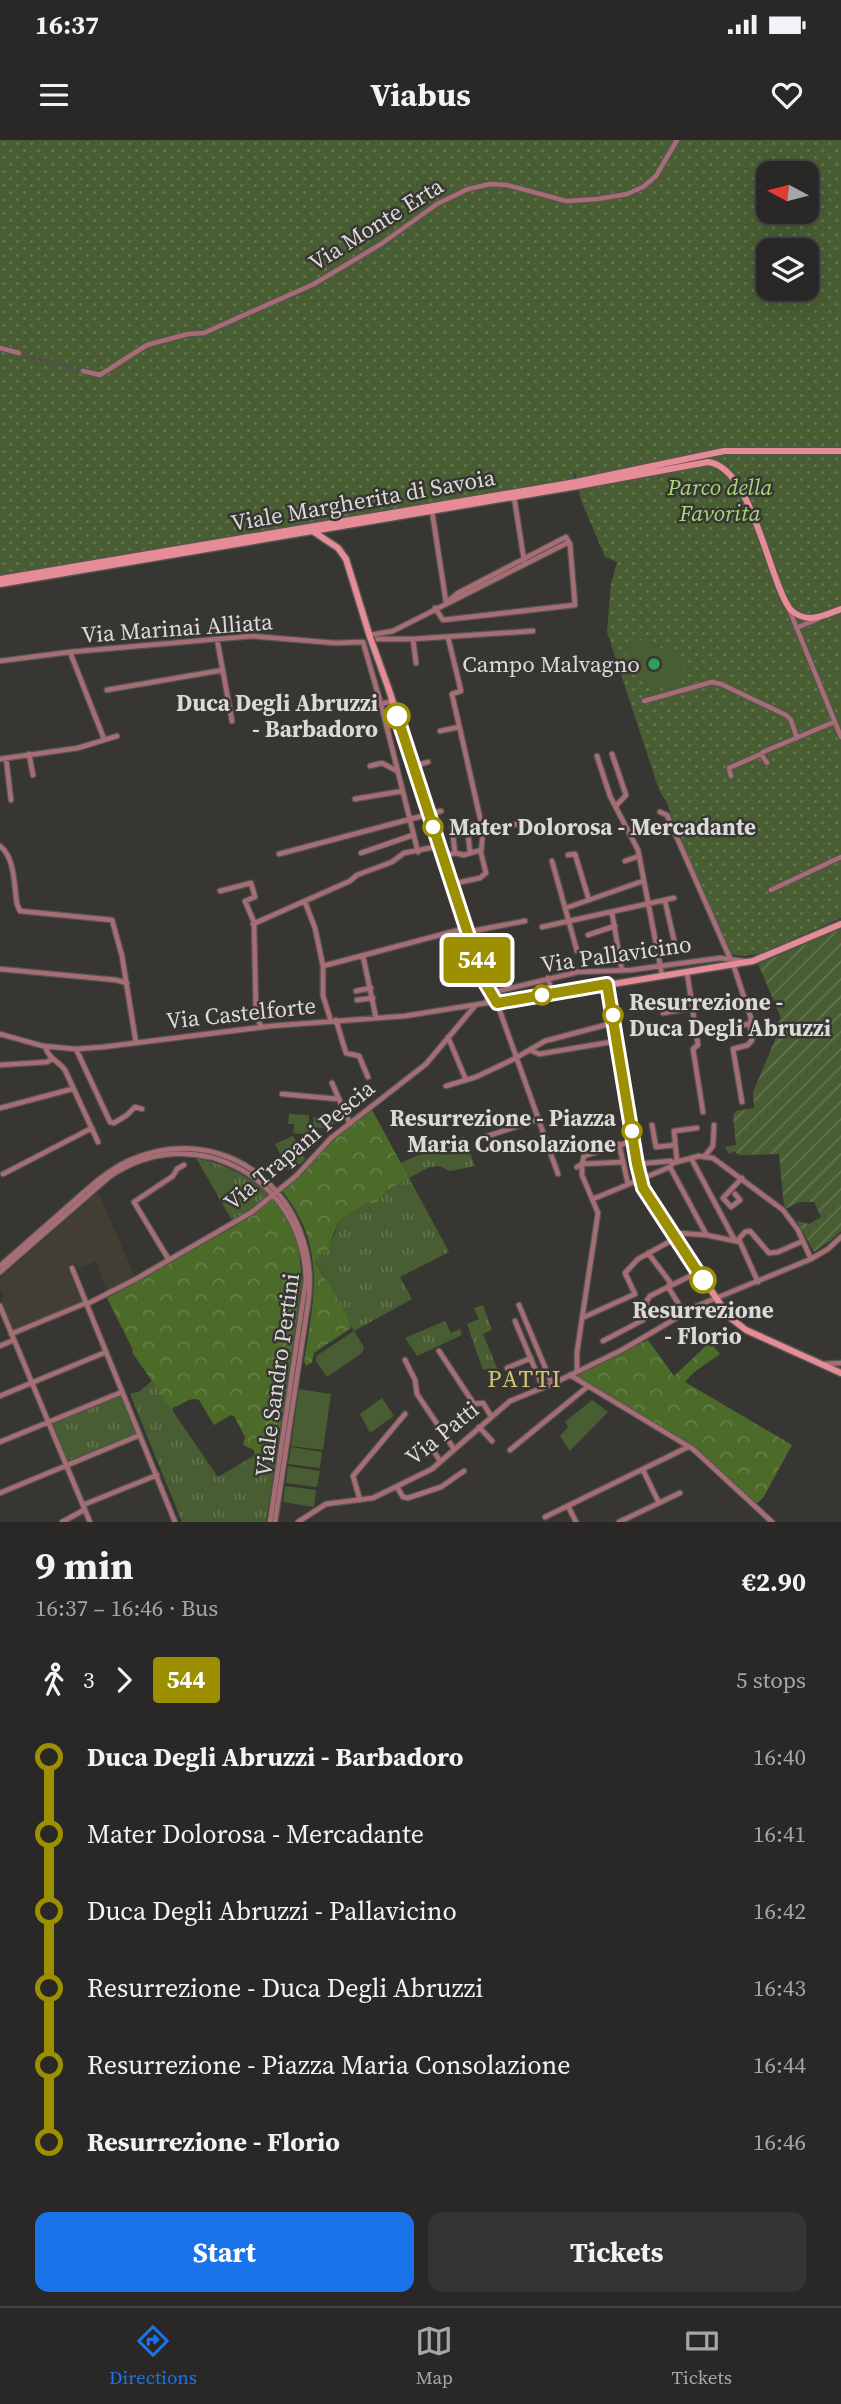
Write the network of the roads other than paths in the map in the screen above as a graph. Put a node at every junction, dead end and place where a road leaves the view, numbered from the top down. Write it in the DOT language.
graph roads {
  1 [pos="677,140"];
  2 [pos="0,348"];
  3 [pos="19,353"];
  4 [pos="83,372"];
  5 [pos="730,450"];
  6 [pos="841,451"];
  7 [pos="726,470"];
  8 [pos="514,497"];
  9 [pos="432,511"];
  10 [pos="310,528"];
  11 [pos="524,562"];
  12 [pos="0,581"];
  13 [pos="446,603"];
  14 [pos="787,605"];
  15 [pos="435,608"];
  16 [pos="841,609"];
  17 [pos="820,617"];
  18 [pos="796,628"];
  19 [pos="533,631"];
  20 [pos="448,637"];
  21 [pos="369,638"];
  22 [pos="217,639"];
  23 [pos="413,639"];
  24 [pos="70,652"];
  25 [pos="0,661"];
  26 [pos="416,663"];
  27 [pos="223,670"];
  28 [pos="107,690"];
  29 [pos="392,701"];
  30 [pos="644,701"];
  31 [pos="381,704"];
  32 [pos="232,721"];
  33 [pos="834,722"];
  34 [pos="459,727"];
  35 [pos="440,731"];
  36 [pos="117,736"];
  37 [pos="797,737"];
  38 [pos="841,737"];
  39 [pos="104,739"];
  40 [pos="29,754"];
  41 [pos="612,754"];
  42 [pos="761,754"];
  43 [pos="597,756"];
  44 [pos="3,759"];
  45 [pos="428,762"];
  46 [pos="767,763"];
  47 [pos="370,766"];
  48 [pos="414,766"];
  49 [pos="397,771"];
  50 [pos="33,775"];
  51 [pos="730,775"];
  52 [pos="403,791"];
  53 [pos="355,799"];
  54 [pos="11,800"];
  55 [pos="616,806"];
  56 [pos="441,811"];
  57 [pos="660,812"];
  58 [pos="429,814"];
  59 [pos="409,819"];
  60 [pos="525,823"];
  61 [pos="470,825"];
  62 [pos="482,828"];
  63 [pos="413,835"];
  64 [pos="0,846"];
  65 [pos="440,846"];
  66 [pos="481,850"];
  67 [pos="418,852"];
  68 [pos="470,852"];
  69 [pos="361,853"];
  70 [pos="455,853"];
  71 [pos="279,854"];
  72 [pos="568,855"];
  73 [pos="443,856"];
  74 [pos="639,856"];
  75 [pos="841,857"];
  76 [pos="552,861"];
  77 [pos="625,861"];
  78 [pos="643,881"];
  79 [pos="452,884"];
  80 [pos="771,890"];
  81 [pos="220,891"];
  82 [pos="674,898"];
  83 [pos="589,900"];
  84 [pos="665,901"];
  85 [pos="305,902"];
  86 [pos="648,905"];
  87 [pos="566,908"];
  88 [pos="612,913"];
  89 [pos="525,921"];
  90 [pos="570,922"];
  91 [pos="841,924"];
  92 [pos="253,925"];
  93 [pos="615,926"];
  94 [pos="542,927"];
  95 [pos="466,930"];
  96 [pos="588,935"];
  97 [pos="674,940"];
  98 [pos="577,951"];
  99 [pos="494,954"];
  100 [pos="363,956"];
  101 [pos="510,960"];
  102 [pos="731,961"];
  103 [pos="496,964"];
  104 [pos="700,964"];
  105 [pos="323,965"];
  106 [pos="661,966"];
  107 [pos="124,968"];
  108 [pos="0,969"];
  109 [pos="619,971"];
  110 [pos="687,971"];
  111 [pos="608,972"];
  112 [pos="662,975"];
  113 [pos="548,978"];
  114 [pos="116,980"];
  115 [pos="618,982"];
  116 [pos="127,983"];
  117 [pos="472,984"];
  118 [pos="485,984"];
  119 [pos="607,984"];
  120 [pos="371,988"];
  121 [pos="356,991"];
  122 [pos="491,993"];
  123 [pos="552,994"];
  124 [pos="373,998"];
  125 [pos="722,999"];
  126 [pos="357,1000"];
  127 [pos="486,1003"];
  128 [pos="497,1003"];
  129 [pos="476,1006"];
  130 [pos="693,1008"];
  131 [pos="663,1013"];
  132 [pos="376,1018"];
  133 [pos="333,1021"];
  134 [pos="614,1023"];
  135 [pos="750,1024"];
  136 [pos="261,1027"];
  137 [pos="730,1027"];
  138 [pos="0,1034"];
  139 [pos="447,1037"];
  140 [pos="617,1041"];
  141 [pos="136,1043"];
  142 [pos="45,1046"];
  143 [pos="76,1049"];
  144 [pos="529,1050"];
  145 [pos="517,1057"];
  146 [pos="53,1059"];
  147 [pos="0,1065"];
  148 [pos="368,1077"];
  149 [pos="466,1080"];
  150 [pos="332,1083"];
  151 [pos="446,1086"];
  152 [pos="72,1088"];
  153 [pos="282,1094"];
  154 [pos="338,1099"];
  155 [pos="742,1102"];
  156 [pos="0,1108"];
  157 [pos="142,1108"];
  158 [pos="703,1112"];
  159 [pos="538,1119"];
  160 [pos="350,1124"];
  161 [pos="652,1125"];
  162 [pos="714,1125"];
  163 [pos="92,1128"];
  164 [pos="697,1128"];
  165 [pos="482,1138"];
  166 [pos="633,1141"];
  167 [pos="98,1142"];
  168 [pos="619,1144"];
  169 [pos="675,1146"];
  170 [pos="713,1146"];
  171 [pos="704,1157"];
  172 [pos="691,1158"];
  173 [pos="718,1161"];
  174 [pos="623,1162"];
  175 [pos="637,1164"];
  176 [pos="674,1164"];
  177 [pos="184,1165"];
  178 [pos="579,1166"];
  179 [pos="3,1174"];
  180 [pos="558,1174"];
  181 [pos="742,1178"];
  182 [pos="641,1180"];
  183 [pos="628,1184"];
  184 [pos="276,1193"];
  185 [pos="735,1194"];
  186 [pos="593,1199"];
  187 [pos="706,1235"];
  188 [pos="675,1236"];
  189 [pos="841,1237"];
  190 [pos="736,1241"];
  191 [pos="803,1241"];
  192 [pos="648,1253"];
  193 [pos="812,1258"];
  194 [pos="169,1261"];
  195 [pos="0,1266"];
  196 [pos="72,1268"];
  197 [pos="0,1272"];
  198 [pos="698,1272"];
  199 [pos="758,1282"];
  200 [pos="668,1287"];
  201 [pos="715,1298"];
  202 [pos="86,1303"];
  203 [pos="519,1305"];
  204 [pos="0,1306"];
  205 [pos="685,1314"];
  206 [pos="582,1318"];
  207 [pos="515,1321"];
  208 [pos="13,1337"];
  209 [pos="603,1341"];
  210 [pos="0,1346"];
  211 [pos="439,1351"];
  212 [pos="106,1352"];
  213 [pos="531,1358"];
  214 [pos="405,1360"];
  215 [pos="841,1363"];
  216 [pos="821,1364"];
  217 [pos="507,1368"];
  218 [pos="577,1371"];
  219 [pos="841,1373"];
  220 [pos="570,1375"];
  221 [pos="32,1383"];
  222 [pos="552,1384"];
  223 [pos="587,1387"];
  224 [pos="543,1388"];
  225 [pos="122,1391"];
  226 [pos="0,1396"];
  227 [pos="405,1414"];
  228 [pos="491,1416"];
  229 [pos="48,1423"];
  230 [pos="479,1427"];
  231 [pos="140,1435"];
  232 [pos="492,1441"];
  233 [pos="0,1442"];
  234 [pos="428,1442"];
  235 [pos="688,1447"];
  236 [pos="454,1449"];
  237 [pos="510,1450"];
  238 [pos="440,1461"];
  239 [pos="66,1466"];
  240 [pos="643,1470"];
  241 [pos="464,1471"];
  242 [pos="157,1475"];
  243 [pos="397,1487"];
  244 [pos="0,1493"];
  245 [pos="680,1493"];
  246 [pos="360,1500"];
  247 [pos="659,1503"];
  248 [pos="568,1506"];
  249 [pos="83,1507"];
  250 [pos="545,1517"];
  251 [pos="62,1522"];
  252 [pos="89,1522"];
  253 [pos="175,1522"];
  254 [pos="272,1522"];
  255 [pos="298,1522"];
  256 [pos="576,1522"];
  257 [pos="619,1522"];
  258 [pos="772,1522"];
  1 -- 4 [label="street, Via Monte Erta"];
  2 -- 3 [label="street"];
  5 -- 6 [label="street, Viale Margherita di Savoia"];
  5 -- 7 [label="street"];
  5 -- 10 [label="street, Viale Margherita di Savoia"];
  7 -- 8 [label="street, Viale Margherita di Savoia"];
  7 -- 14 [label="street"];
  8 -- 9 [label="street, Viale Margherita di Savoia"];
  8 -- 11 [label="street"];
  9 -- 10 [label="street, Viale Margherita di Savoia"];
  9 -- 13 [label="street"];
  10 -- 12 [label="street, Viale Margherita di Savoia"];
  10 -- 21 [label="street"];
  11 -- 13 [label="street"];
  11 -- 15 [label="street"];
  13 -- 15 [label="street"];
  14 -- 17 [label="street"];
  14 -- 18 [label="street"];
  15 -- 21 [label="street"];
  16 -- 17 [label="street"];
  17 -- 18 [label="street"];
  18 -- 33 [label="street"];
  19 -- 20 [label="street"];
  20 -- 23 [label="street"];
  20 -- 34 [label="street"];
  21 -- 22 [label="street, Via Marinai Alliata"];
  21 -- 23 [label="street"];
  21 -- 29 [label="street, bridge"];
  21 -- 31 [label="street"];
  22 -- 24 [label="street, Via Marinai Alliata"];
  22 -- 27 [label="street"];
  23 -- 26 [label="street"];
  24 -- 25 [label="street, Via Marinai Alliata"];
  24 -- 39 [label="street"];
  27 -- 28 [label="street"];
  27 -- 32 [label="street"];
  29 -- 31 [label="street"];
  29 -- 48 [label="street"];
  30 -- 37 [label="street"];
  31 -- 49 [label="street"];
  33 -- 37 [label="street"];
  33 -- 38 [label="street"];
  34 -- 35 [label="street"];
  34 -- 62 [label="street"];
  36 -- 39 [label="street"];
  37 -- 42 [label="street"];
  39 -- 40 [label="street"];
  40 -- 44 [label="street"];
  40 -- 50 [label="street"];
  41 -- 55 [label="street"];
  42 -- 46 [label="street"];
  42 -- 51 [label="street"];
  43 -- 55 [label="street"];
  44 -- 54 [label="street"];
  45 -- 48 [label="street"];
  47 -- 49 [label="street"];
  48 -- 58 [label="street"];
  49 -- 52 [label="street"];
  52 -- 53 [label="street"];
  52 -- 59 [label="street"];
  55 -- 74 [label="street"];
  56 -- 58 [label="street"];
  57 -- 102 [label="street"];
  58 -- 59 [label="street"];
  58 -- 65 [label="street"];
  59 -- 63 [label="street"];
  59 -- 71 [label="street"];
  60 -- 62 [label="street"];
  61 -- 62 [label="street"];
  61 -- 68 [label="street"];
  61 -- 70 [label="street"];
  62 -- 66 [label="street"];
  63 -- 67 [label="street"];
  63 -- 69 [label="street"];
  64 -- 107 [label="street"];
  65 -- 67 [label="street"];
  65 -- 73 [label="street"];
  66 -- 68 [label="street"];
  66 -- 79 [label="street"];
  67 -- 85 [label="street"];
  68 -- 70 [label="street"];
  70 -- 73 [label="street"];
  72 -- 83 [label="street"];
  73 -- 79 [label="street"];
  74 -- 77 [label="street"];
  74 -- 78 [label="street"];
  75 -- 80 [label="street"];
  76 -- 87 [label="street"];
  78 -- 83 [label="street"];
  78 -- 86 [label="street"];
  79 -- 95 [label="street"];
  81 -- 92 [label="street"];
  82 -- 84 [label="street"];
  83 -- 87 [label="street"];
  84 -- 86 [label="street"];
  84 -- 97 [label="street"];
  85 -- 92 [label="street"];
  85 -- 105 [label="street"];
  86 -- 88 [label="street"];
  86 -- 106 [label="street"];
  87 -- 90 [label="street"];
  88 -- 90 [label="street"];
  88 -- 93 [label="street"];
  89 -- 95 [label="street"];
  90 -- 94 [label="street"];
  90 -- 98 [label="street"];
  91 -- 102 [label="street"];
  92 -- 136 [label="street"];
  93 -- 96 [label="street"];
  93 -- 109 [label="street"];
  95 -- 100 [label="street"];
  95 -- 118 [label="street"];
  99 -- 103 [label="street"];
  100 -- 105 [label="street"];
  100 -- 120 [label="street"];
  101 -- 103 [label="street"];
  102 -- 104 [label="street"];
  102 -- 135 [label="street"];
  103 -- 118 [label="street"];
  104 -- 106 [label="street, Via Pallavicino"];
  104 -- 110 [label="street"];
  105 -- 133 [label="street"];
  106 -- 109 [label="street, Via Pallavicino"];
  106 -- 112 [label="street"];
  107 -- 114 [label="street"];
  107 -- 116 [label="street"];
  108 -- 114 [label="street"];
  109 -- 111 [label="street, Via Pallavicino"];
  109 -- 115 [label="street"];
  110 -- 112 [label="street"];
  110 -- 130 [label="street"];
  111 -- 113 [label="street, Via Pallavicino"];
  111 -- 119 [label="street"];
  112 -- 115 [label="street"];
  113 -- 122 [label="street, Via Pallavicino"];
  113 -- 123 [label="street"];
  114 -- 116 [label="street"];
  115 -- 119 [label="street"];
  116 -- 141 [label="street"];
  117 -- 118 [label="street"];
  118 -- 122 [label="street"];
  119 -- 123 [label="street"];
  119 -- 134 [label="street"];
  120 -- 121 [label="street"];
  120 -- 124 [label="street"];
  122 -- 127 [label="street"];
  122 -- 128 [label="street"];
  123 -- 128 [label="street"];
  124 -- 126 [label="street"];
  124 -- 132 [label="street"];
  125 -- 130 [label="street"];
  127 -- 128 [label="street, Via Castelforte"];
  127 -- 129 [label="street, Via Castelforte"];
  128 -- 145 [label="street"];
  129 -- 132 [label="street, Via Castelforte"];
  129 -- 139 [label="street, Via Trapani Pescia"];
  130 -- 131 [label="street"];
  130 -- 158 [label="street"];
  132 -- 133 [label="street, Via Castelforte"];
  133 -- 136 [label="street, Via Castelforte"];
  133 -- 148 [label="street"];
  134 -- 140 [label="street"];
  134 -- 144 [label="street"];
  135 -- 137 [label="street"];
  135 -- 155 [label="street"];
  136 -- 141 [label="street, Via Castelforte"];
  138 -- 142 [label="street, Via Castelforte"];
  139 -- 149 [label="street"];
  139 -- 160 [label="street, Via Trapani Pescia"];
  140 -- 144 [label="street"];
  140 -- 166 [label="street"];
  141 -- 143 [label="street, Via Castelforte"];
  142 -- 143 [label="street, Via Castelforte"];
  142 -- 146 [label="street"];
  143 -- 157 [label="street"];
  144 -- 145 [label="street"];
  145 -- 149 [label="street"];
  145 -- 159 [label="street"];
  146 -- 147 [label="street"];
  146 -- 152 [label="street"];
  149 -- 151 [label="street"];
  150 -- 154 [label="street"];
  152 -- 156 [label="street"];
  152 -- 163 [label="street"];
  153 -- 154 [label="street"];
  154 -- 160 [label="street"];
  159 -- 165 [label="street"];
  159 -- 180 [label="street"];
  160 -- 184 [label="street, Via Trapani Pescia"];
  161 -- 169 [label="street"];
  162 -- 170 [label="street"];
  163 -- 167 [label="street"];
  163 -- 179 [label="street"];
  164 -- 169 [label="street"];
  166 -- 168 [label="street"];
  166 -- 175 [label="street"];
  168 -- 174 [label="street"];
  168 -- 178 [label="street"];
  169 -- 176 [label="street"];
  170 -- 171 [label="street"];
  170 -- 173 [label="street"];
  171 -- 172 [label="street"];
  171 -- 173 [label="street"];
  172 -- 176 [label="street"];
  172 -- 190 [label="street"];
  173 -- 181 [label="street"];
  174 -- 178 [label="street"];
  174 -- 183 [label="street"];
  175 -- 176 [label="street"];
  175 -- 182 [label="street"];
  176 -- 182 [label="street"];
  176 -- 187 [label="street"];
  177 -- 194 [label="street"];
  178 -- 186 [label="street"];
  181 -- 185 [label="street"];
  181 -- 191 [label="street"];
  182 -- 183 [label="street"];
  182 -- 188 [label="street"];
  183 -- 186 [label="street"];
  184 -- 194 [label="street, Via Trapani Pescia"];
  184 -- 195 [label="street, Viale Sandro Pertini"];
  184 -- 197 [label="street, Viale Sandro Pertini"];
  184 -- 254 [label="street, Viale Sandro Pertini"];
  186 -- 206 [label="street"];
  187 -- 188 [label="street"];
  187 -- 190 [label="street"];
  188 -- 192 [label="street"];
  188 -- 198 [label="street"];
  189 -- 193 [label="street, Via Patti"];
  190 -- 191 [label="street"];
  190 -- 199 [label="street"];
  191 -- 193 [label="street"];
  192 -- 200 [label="street"];
  192 -- 206 [label="street"];
  193 -- 199 [label="street, Via Patti"];
  194 -- 202 [label="street, Via Trapani Pescia"];
  196 -- 202 [label="street"];
  198 -- 200 [label="street"];
  198 -- 201 [label="street"];
  199 -- 201 [label="street, Via Patti"];
  200 -- 205 [label="street"];
  200 -- 209 [label="street"];
  201 -- 205 [label="street, Via Patti"];
  201 -- 216 [label="street"];
  202 -- 208 [label="street, Via Trapani Pescia"];
  202 -- 212 [label="street"];
  203 -- 222 [label="street"];
  204 -- 208 [label="street"];
  205 -- 218 [label="street, Via Patti"];
  206 -- 218 [label="street"];
  207 -- 213 [label="street"];
  208 -- 210 [label="street, Via Trapani Pescia"];
  208 -- 221 [label="street"];
  211 -- 228 [label="street"];
  212 -- 221 [label="street"];
  212 -- 225 [label="street"];
  213 -- 217 [label="street"];
  213 -- 224 [label="street"];
  214 -- 236 [label="street"];
  215 -- 216 [label="street"];
  216 -- 219 [label="street"];
  218 -- 220 [label="street, Via Patti"];
  220 -- 222 [label="street, Via Patti"];
  220 -- 223 [label="street"];
  221 -- 226 [label="street"];
  221 -- 229 [label="street"];
  222 -- 224 [label="street, Via Patti"];
  223 -- 235 [label="street"];
  223 -- 237 [label="street"];
  224 -- 228 [label="street, Via Patti"];
  225 -- 229 [label="street"];
  225 -- 231 [label="street"];
  227 -- 246 [label="street"];
  228 -- 230 [label="street, Via Patti"];
  229 -- 233 [label="street"];
  229 -- 239 [label="street"];
  230 -- 232 [label="street"];
  230 -- 236 [label="street, Via Patti"];
  231 -- 239 [label="street"];
  231 -- 242 [label="street"];
  234 -- 238 [label="street"];
  235 -- 240 [label="street"];
  235 -- 258 [label="street"];
  236 -- 238 [label="street, Via Patti"];
  238 -- 243 [label="street, Via Patti"];
  239 -- 244 [label="street"];
  239 -- 249 [label="street"];
  240 -- 247 [label="street"];
  240 -- 248 [label="street"];
  241 -- 243 [label="street"];
  242 -- 249 [label="street"];
  242 -- 253 [label="street"];
  243 -- 246 [label="street, Via Patti"];
  245 -- 247 [label="street"];
  246 -- 255 [label="street, Via Patti"];
  247 -- 257 [label="street"];
  248 -- 250 [label="street"];
  248 -- 256 [label="street"];
  249 -- 251 [label="street"];
  249 -- 252 [label="street"];
}
